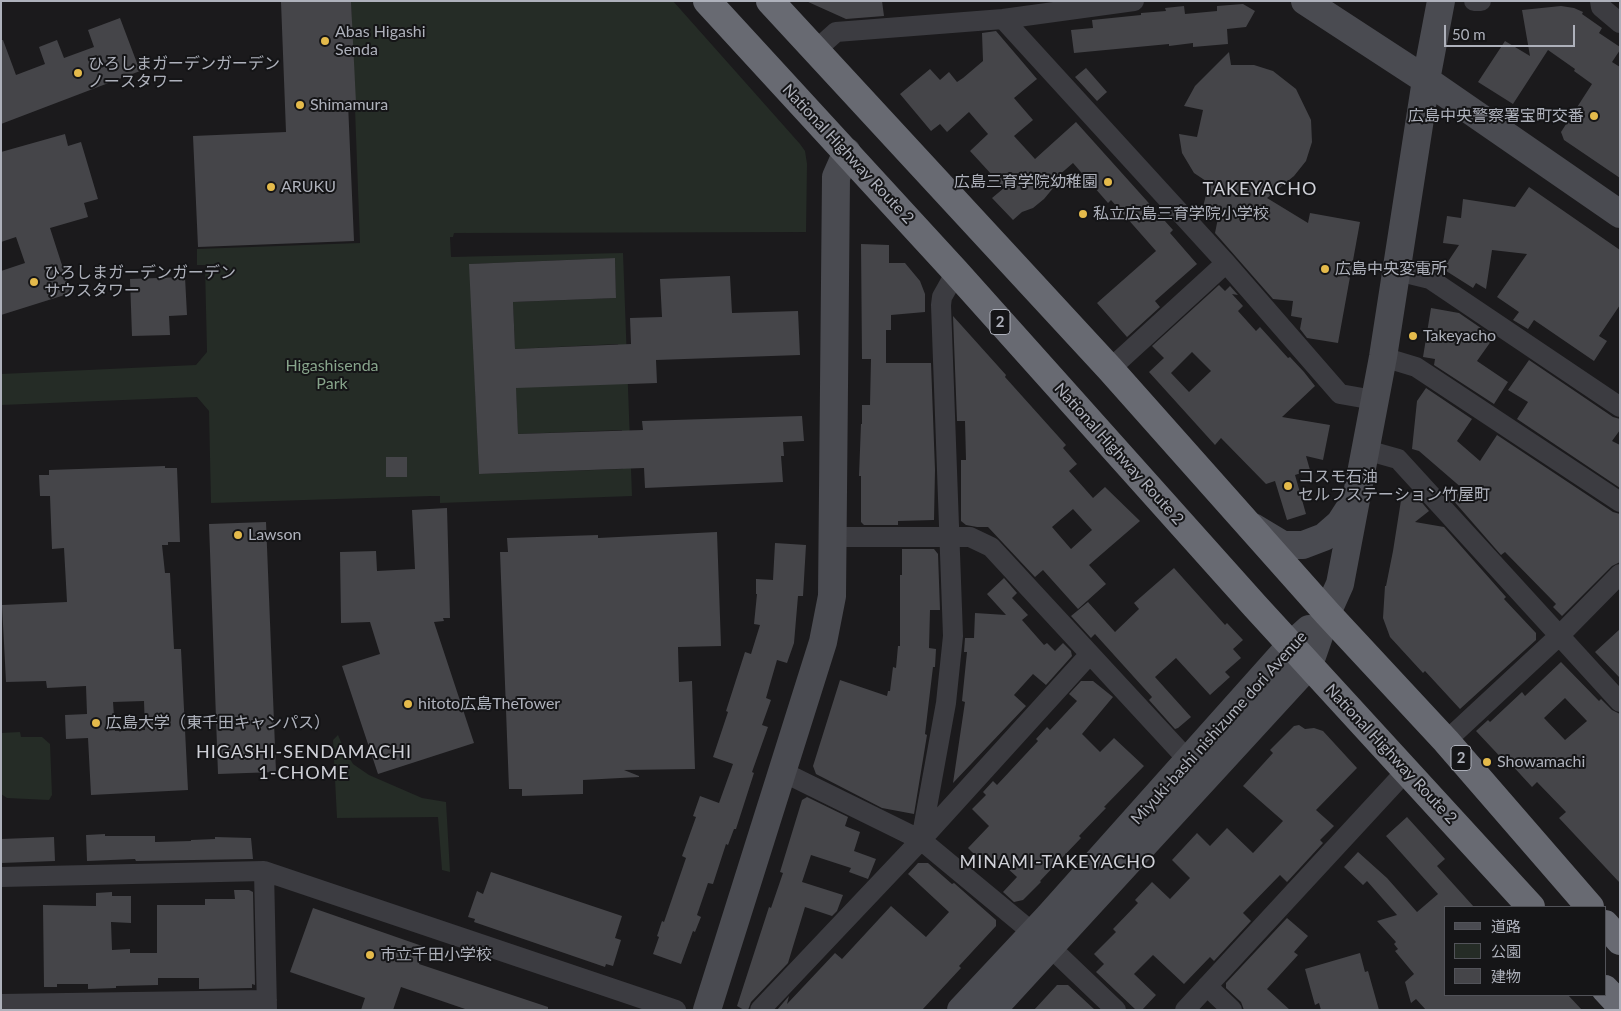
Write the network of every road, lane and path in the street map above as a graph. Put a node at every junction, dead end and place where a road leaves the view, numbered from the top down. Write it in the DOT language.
graph roads {
  1 [pos="707,1"];
  2 [pos="1134,1"];
  3 [pos="1305,1"];
  4 [pos="1441,1"];
  5 [pos="1474,1"];
  6 [pos="1480,1"];
  7 [pos="1600,1"];
  8 [pos="771,3"];
  9 [pos="1003,19"];
  10 [pos="1620,24"];
  11 [pos="816,50"];
  12 [pos="1426,80"];
  13 [pos="846,152"];
  14 [pos="1620,214"];
  15 [pos="1226,262"];
  16 [pos="1397,271"];
  17 [pos="956,272"];
  18 [pos="1383,357"];
  19 [pos="1110,369"];
  20 [pos="1374,400"];
  21 [pos="1620,407"];
  22 [pos="1366,450"];
  23 [pos="1355,500"];
  24 [pos="1620,502"];
  25 [pos="1248,524"];
  26 [pos="950,536"];
  27 [pos="833,537"];
  28 [pos="1620,574"];
  29 [pos="1327,613"];
  30 [pos="1560,635"];
  31 [pos="1290,646"];
  32 [pos="1090,654"];
  33 [pos="1309,665"];
  34 [pos="1620,702"];
  35 [pos="1446,741"];
  36 [pos="1188,760"];
  37 [pos="1407,770"];
  38 [pos="783,772"];
  39 [pos="920,840"];
  40 [pos="264,871"];
  41 [pos="1,877"];
  42 [pos="1530,906"];
  43 [pos="1589,906"];
  44 [pos="1606,925"];
  45 [pos="1042,940"];
  46 [pos="1620,941"];
  47 [pos="1207,986"];
  48 [pos="1606,990"];
  49 [pos="1,1004"];
  50 [pos="267,1005"];
  51 [pos="1620,1005"];
  52 [pos="676,1010"];
  53 [pos="707,1010"];
  54 [pos="760,1010"];
  55 [pos="961,1010"];
  56 [pos="992,1010"];
  57 [pos="1116,1010"];
  58 [pos="1184,1010"];
  59 [pos="1232,1010"];
  1 -- 13 [label="highway, National Highway Route 2 / 2"];
  2 -- 9 [label="street"];
  3 -- 12 [label="street"];
  4 -- 12 [label="street"];
  5 -- 6 [label="street"];
  7 -- 10 [label="street"];
  8 -- 11 [label="highway, 2"];
  9 -- 11 [label="street"];
  9 -- 15 [label="street"];
  11 -- 19 [label="highway, 2"];
  12 -- 14 [label="street"];
  12 -- 16 [label="street"];
  13 -- 17 [label="highway, National Highway Route 2 / 2"];
  13 -- 27 [label="street"];
  15 -- 19 [label="street"];
  15 -- 20 [label="street"];
  16 -- 18 [label="street"];
  16 -- 21 [label="street"];
  17 -- 26 [label="street"];
  17 -- 31 [label="highway, National Highway Route 2 / 2"];
  18 -- 20 [label="street"];
  18 -- 24 [label="street"];
  19 -- 25 [label="highway, 2"];
  20 -- 22 [label="street"];
  22 -- 23 [label="street"];
  22 -- 30 [label="street"];
  23 -- 25 [label="street"];
  23 -- 29 [label="street"];
  25 -- 29 [label="highway, 2"];
  26 -- 27 [label="street"];
  26 -- 32 [label="street"];
  26 -- 39 [label="street"];
  27 -- 38 [label="street"];
  28 -- 30 [label="street"];
  29 -- 31 [label="street, Miyuki-bashi nishizume dori Avenue"];
  29 -- 33 [label="street, Miyuki-bashi nishizume dori Avenue"];
  29 -- 35 [label="highway, 2"];
  30 -- 34 [label="street"];
  30 -- 35 [label="street"];
  31 -- 33 [label="highway, National Highway Route 2 / 2"];
  31 -- 36 [label="street, Miyuki-bashi nishizume dori Avenue"];
  32 -- 36 [label="street"];
  32 -- 39 [label="street"];
  33 -- 37 [label="highway, National Highway Route 2 / 2"];
  33 -- 45 [label="street, Miyuki-bashi nishizume dori Avenue"];
  35 -- 43 [label="highway, 2"];
  36 -- 45 [label="street, Miyuki-bashi nishizume dori Avenue"];
  37 -- 42 [label="highway, National Highway Route 2 / 2"];
  37 -- 47 [label="street"];
  38 -- 39 [label="street"];
  38 -- 53 [label="street"];
  39 -- 45 [label="street"];
  39 -- 54 [label="street"];
  40 -- 41 [label="street"];
  40 -- 50 [label="street"];
  40 -- 52 [label="street"];
  44 -- 46 [label="highway"];
  45 -- 55 [label="street, Miyuki-bashi nishizume dori Avenue"];
  45 -- 56 [label="street, Miyuki-bashi nishizume dori Avenue"];
  45 -- 57 [label="street"];
  47 -- 58 [label="street"];
  47 -- 59 [label="street"];
  48 -- 51 [label="highway"];
  49 -- 50 [label="street"];
}
